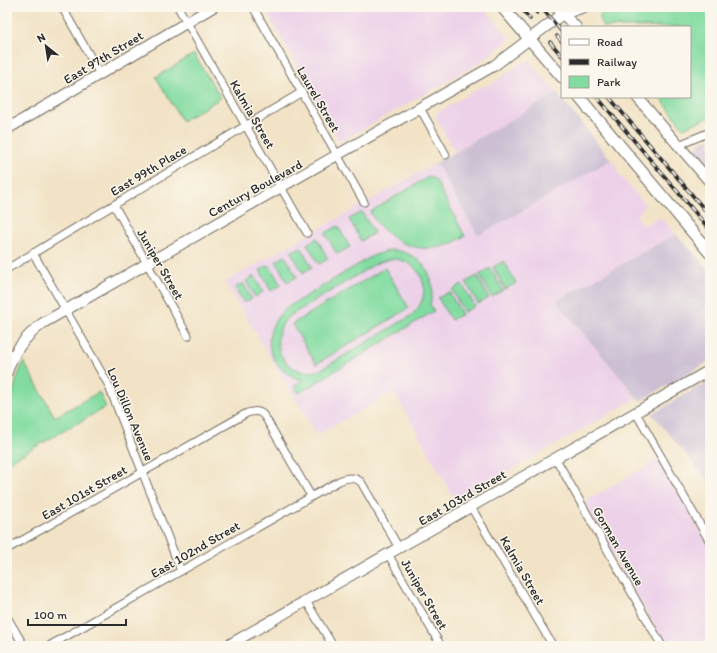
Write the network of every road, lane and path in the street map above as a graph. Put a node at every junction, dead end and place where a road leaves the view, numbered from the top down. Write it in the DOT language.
graph roads {
  1 [pos="62,7"];
  2 [pos="178,7"];
  3 [pos="213,7"];
  4 [pos="253,7"];
  5 [pos="502,7"];
  6 [pos="584,7"];
  7 [pos="563,9"];
  8 [pos="186,22"];
  9 [pos="575,26"];
  10 [pos="533,36"];
  11 [pos="100,74"];
  12 [pos="561,76"];
  13 [pos="302,92"];
  14 [pos="580,98"];
  15 [pos="638,98"];
  16 [pos="420,108"];
  17 [pos="8,126"];
  18 [pos="245,126"];
  19 [pos="710,132"];
  20 [pos="679,145"];
  21 [pos="446,155"];
  22 [pos="338,156"];
  23 [pos="710,182"];
  24 [pos="281,188"];
  25 [pos="364,202"];
  26 [pos="114,205"];
  27 [pos="307,233"];
  28 [pos="33,253"];
  29 [pos="710,253"];
  30 [pos="147,264"];
  31 [pos="7,269"];
  32 [pos="65,310"];
  33 [pos="188,336"];
  34 [pos="710,370"];
  35 [pos="7,372"];
  36 [pos="636,412"];
  37 [pos="556,458"];
  38 [pos="143,472"];
  39 [pos="354,478"];
  40 [pos="311,496"];
  41 [pos="472,507"];
  42 [pos="710,542"];
  43 [pos="399,548"];
  44 [pos="7,549"];
  45 [pos="388,554"];
  46 [pos="181,570"];
  47 [pos="306,601"];
  48 [pos="7,617"];
  49 [pos="10,629"];
  50 [pos="24,646"];
  51 [pos="49,646"];
  52 [pos="227,646"];
  53 [pos="333,646"];
  54 [pos="442,646"];
  55 [pos="553,646"];
  56 [pos="662,646"];
  1 -- 11 [label="street"];
  2 -- 8 [label="street, Kalmia Street"];
  3 -- 8 [label="street, East 97th Street"];
  4 -- 13 [label="street, Laurel Street"];
  5 -- 10 [label="main road"];
  6 -- 7 [label="street, Century Boulevard"];
  7 -- 9 [label="street"];
  7 -- 10 [label="street, Century Boulevard, bridge"];
  8 -- 11 [label="street, East 97th Street"];
  8 -- 18 [label="street, Kalmia Street"];
  10 -- 12 [label="main road"];
  10 -- 16 [label="street, Century Boulevard"];
  11 -- 17 [label="street, East 97th Street"];
  13 -- 18 [label="street, East 99th Place"];
  13 -- 22 [label="street, Laurel Street"];
  14 -- 29 [label="main road"];
  15 -- 20 [label="street"];
  16 -- 21 [label="street"];
  16 -- 22 [label="street, Century Boulevard"];
  18 -- 24 [label="street, Kalmia Street"];
  18 -- 26 [label="street, East 99th Place"];
  19 -- 20 [label="street"];
  20 -- 23 [label="street"];
  22 -- 24 [label="street, Century Boulevard"];
  22 -- 25 [label="street, Laurel Street"];
  24 -- 27 [label="street, Kalmia Street"];
  24 -- 30 [label="street, Century Boulevard"];
  26 -- 28 [label="street, East 99th Place"];
  26 -- 30 [label="street, Juniper Street"];
  28 -- 31 [label="street, East 99th Place"];
  28 -- 32 [label="street, Lou Dillon Avenue"];
  30 -- 32 [label="street, Century Boulevard"];
  30 -- 33 [label="street, Juniper Street"];
  32 -- 35 [label="street, Century Boulevard"];
  32 -- 38 [label="street, Lou Dillon Avenue"];
  34 -- 36 [label="street, East 103rd Street"];
  36 -- 37 [label="street, East 103rd Street"];
  36 -- 42 [label="street"];
  37 -- 41 [label="street, East 103rd Street"];
  37 -- 56 [label="street, Gorman Avenue"];
  38 -- 40 [label="street, East 101st Street"];
  38 -- 44 [label="street, East 101st Street"];
  38 -- 46 [label="street, Lou Dillon Avenue"];
  39 -- 40 [label="street, East 102nd Street"];
  39 -- 43 [label="street, Juniper Street"];
  40 -- 46 [label="street, East 102nd Street"];
  41 -- 43 [label="street, East 103rd Street"];
  41 -- 55 [label="street, Kalmia Street"];
  43 -- 45 [label="street, East 103rd Street"];
  45 -- 47 [label="street, East 103rd Street"];
  45 -- 54 [label="street, Juniper Street"];
  46 -- 51 [label="street, East 102nd Street"];
  47 -- 52 [label="street, East 103rd Street"];
  47 -- 53 [label="street"];
  48 -- 49 [label="street"];
  49 -- 50 [label="street"];
}
